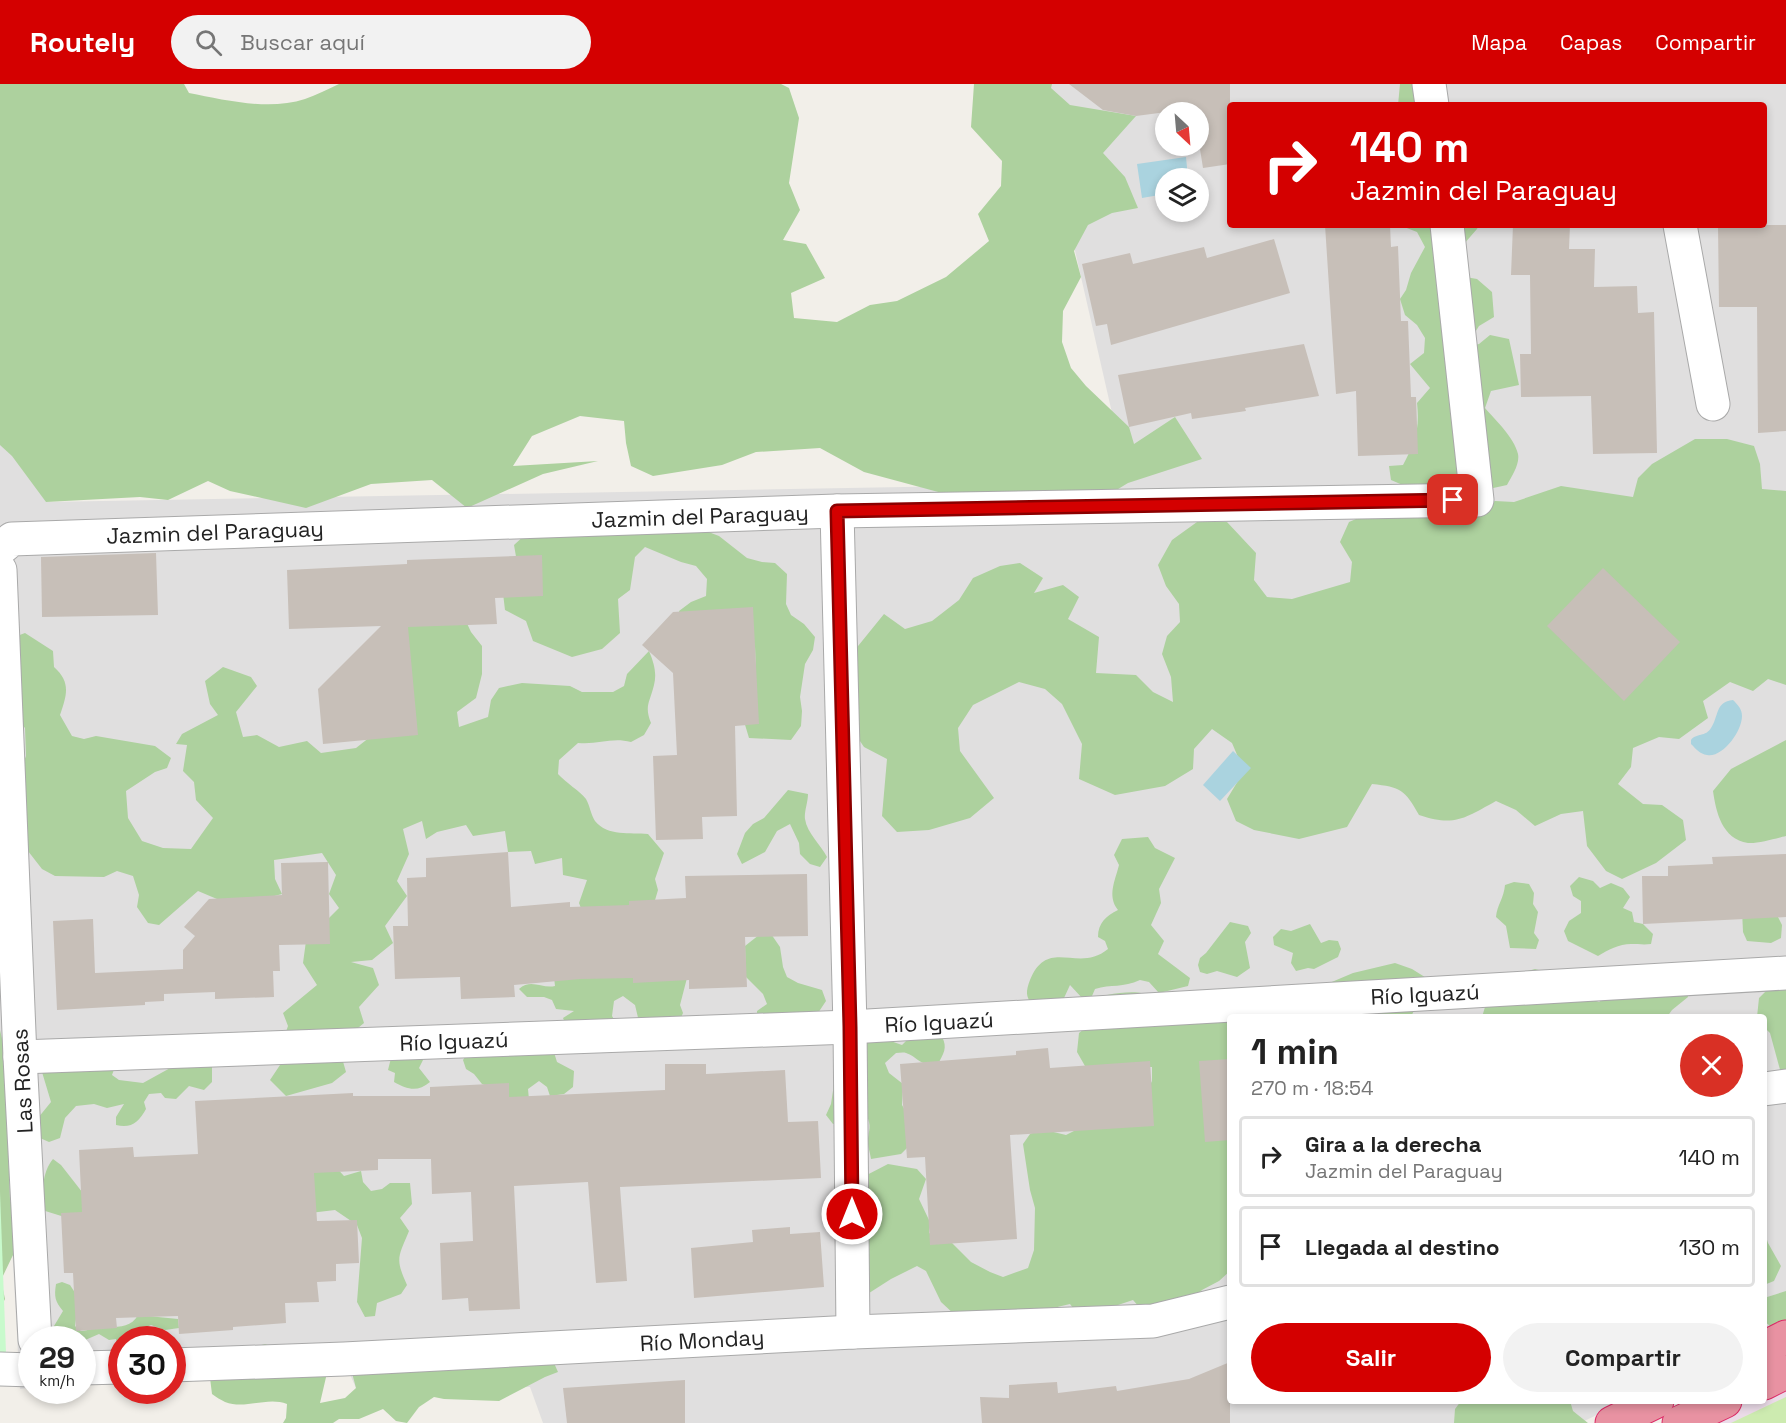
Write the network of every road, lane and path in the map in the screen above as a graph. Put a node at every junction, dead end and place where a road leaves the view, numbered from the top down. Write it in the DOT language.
graph roads {
  1 [pos="1429,84"];
  2 [pos="1432,102"];
  3 [pos="1447,228"];
  4 [pos="1681,228"];
  5 [pos="1713,404"];
  6 [pos="837,511"];
  7 [pos="0,549"];
  8 [pos="0,570"];
  9 [pos="1786,973"];
  10 [pos="850,1027"];
  11 [pos="20,1057"];
  12 [pos="1786,1086"];
  13 [pos="1767,1089"];
  14 [pos="1227,1303"];
  15 [pos="34,1326"];
  16 [pos="853,1332"];
  17 [pos="1786,1337"];
  18 [pos="1767,1346"];
  19 [pos="186,1365"];
  20 [pos="0,1370"];
  21 [pos="18,1370"];
  22 [pos="1786,1372"];
  23 [pos="1767,1382"];
  24 [pos="1651,1404"];
  25 [pos="1719,1404"];
  26 [pos="1612,1423"];
  27 [pos="1679,1423"];
  1 -- 2 [label="street"];
  3 -- 6 [label="street, Jazmin del Paraguay"];
  4 -- 5 [label="street"];
  6 -- 7 [label="street, Jazmin del Paraguay"];
  6 -- 10 [label="street"];
  8 -- 11 [label="street, Las Rosas"];
  9 -- 10 [label="street, Río Iguazú"];
  10 -- 11 [label="street, Río Iguazú"];
  10 -- 16 [label="street"];
  11 -- 15 [label="street, Las Rosas"];
  12 -- 13 [label="street"];
  14 -- 16 [label="street, Río Monday"];
  16 -- 19 [label="street, Río Monday"];
  17 -- 18 [label="highway"];
  20 -- 21 [label="street"];
  22 -- 23 [label="highway"];
  24 -- 26 [label="highway"];
  25 -- 27 [label="highway"];
}
